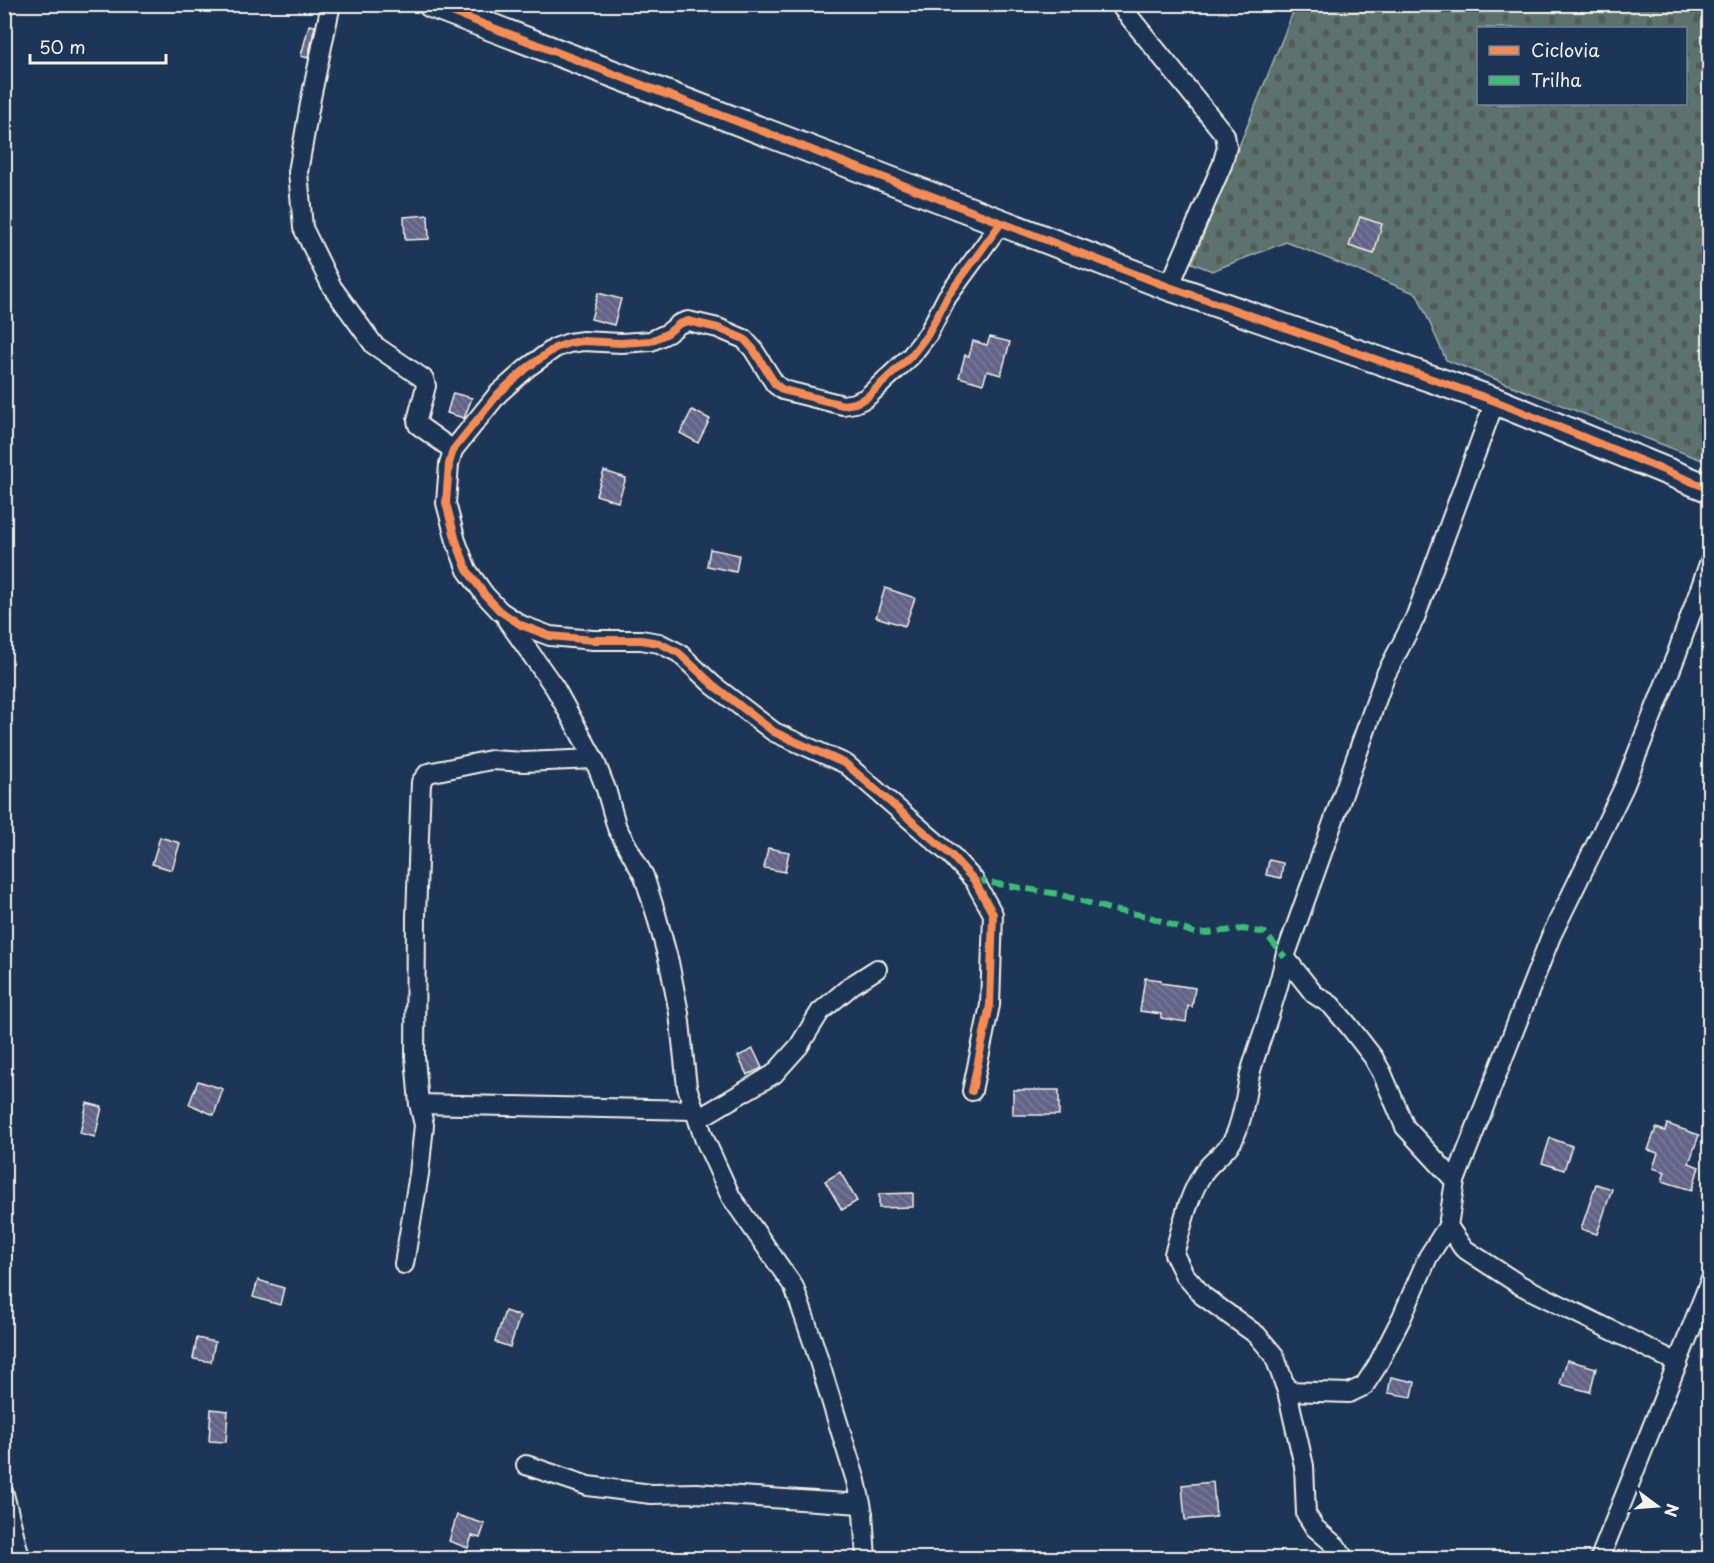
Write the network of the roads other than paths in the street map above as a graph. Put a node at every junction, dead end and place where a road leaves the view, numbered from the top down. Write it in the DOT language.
graph roads {
  1 [pos="331,4"];
  2 [pos="431,4"];
  3 [pos="1119,4"];
  4 [pos="1001,223"];
  5 [pos="1169,287"];
  6 [pos="1495,401"];
  7 [pos="453,450"];
  8 [pos="1710,489"];
  9 [pos="1710,561"];
  10 [pos="500,611"];
  11 [pos="566,638"];
  12 [pos="544,672"];
  13 [pos="594,759"];
  14 [pos="1285,957"];
  15 [pos="877,969"];
  16 [pos="972,1091"];
  17 [pos="419,1104"];
  18 [pos="696,1115"];
  19 [pos="1455,1181"];
  20 [pos="1448,1226"];
  21 [pos="404,1264"];
  22 [pos="1710,1281"];
  23 [pos="1705,1302"];
  24 [pos="1678,1363"];
  25 [pos="1287,1391"];
  26 [pos="526,1465"];
  27 [pos="4,1494"];
  28 [pos="861,1504"];
  29 [pos="20,1558"];
  30 [pos="866,1558"];
  31 [pos="1344,1558"];
  32 [pos="1600,1558"];
  1 -- 7 [label="street"];
  2 -- 4 [label="street"];
  3 -- 5 [label="street"];
  4 -- 5 [label="street"];
  4 -- 7 [label="street"];
  5 -- 6 [label="street"];
  6 -- 8 [label="street"];
  6 -- 14 [label="street"];
  7 -- 10 [label="street"];
  9 -- 19 [label="street"];
  10 -- 11 [label="street"];
  10 -- 12 [label="street"];
  11 -- 12 [label="street"];
  11 -- 16 [label="street"];
  12 -- 13 [label="street"];
  13 -- 17 [label="street"];
  13 -- 18 [label="street"];
  14 -- 19 [label="street"];
  14 -- 25 [label="street"];
  15 -- 18 [label="street"];
  17 -- 18 [label="street"];
  17 -- 21 [label="street"];
  18 -- 28 [label="street"];
  19 -- 20 [label="street"];
  20 -- 24 [label="street"];
  20 -- 25 [label="street"];
  22 -- 23 [label="street"];
  23 -- 24 [label="street"];
  24 -- 32 [label="street"];
  25 -- 31 [label="street"];
  26 -- 28 [label="street"];
  27 -- 29 [label="street"];
  28 -- 30 [label="street"];
}
